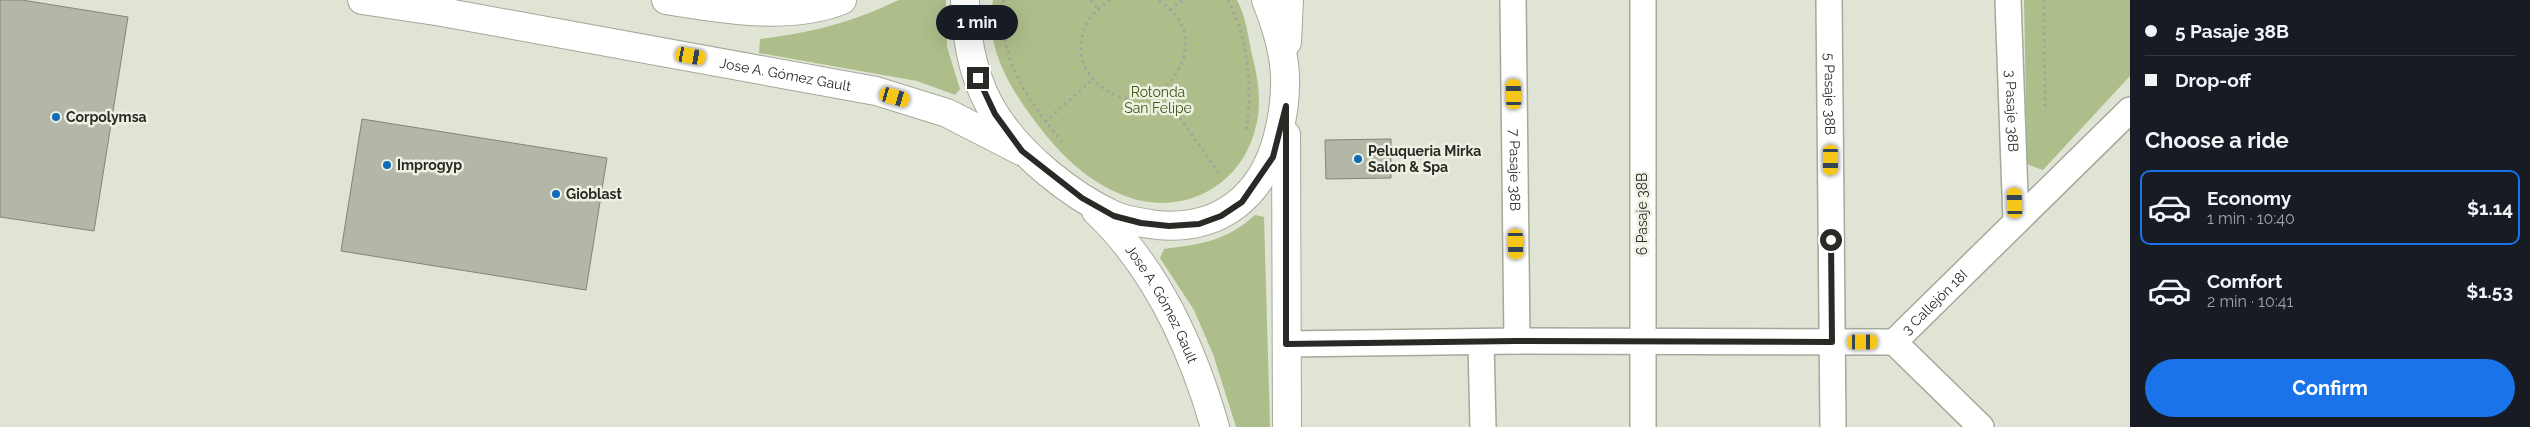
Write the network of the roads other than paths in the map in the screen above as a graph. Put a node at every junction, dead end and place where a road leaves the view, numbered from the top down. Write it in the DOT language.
graph roads {
  1 [pos="362,0"];
  2 [pos="666,0"];
  3 [pos="842,0"];
  4 [pos="965,0"];
  5 [pos="1266,0"];
  6 [pos="1289,0"];
  7 [pos="1513,0"];
  8 [pos="1643,0"];
  9 [pos="1829,0"];
  10 [pos="2008,0"];
  11 [pos="1286,64"];
  12 [pos="1286,106"];
  13 [pos="2130,110"];
  14 [pos="1022,151"];
  15 [pos="1082,198"];
  16 [pos="2016,222"];
  17 [pos="1517,341"];
  18 [pos="1642,341"];
  19 [pos="1482,342"];
  20 [pos="1832,342"];
  21 [pos="1894,342"];
  22 [pos="1286,344"];
  23 [pos="1215,427"];
  24 [pos="1287,427"];
  25 [pos="1483,427"];
  26 [pos="1643,427"];
  27 [pos="1833,427"];
  28 [pos="1981,427"];
  1 -- 14 [label="main road, Jose A. Gómez Gault"];
  2 -- 3 [label="main road"];
  4 -- 14 [label="main road"];
  5 -- 11 [label="main road"];
  6 -- 11 [label="main road"];
  7 -- 17 [label="street, 7 Pasaje 38B"];
  8 -- 18 [label="street, 6 Pasaje 38B"];
  9 -- 20 [label="street, 5 Pasaje 38B"];
  10 -- 16 [label="street, 3 Pasaje 38B"];
  11 -- 12 [label="main road"];
  12 -- 15 [label="main road"];
  12 -- 22 [label="main road"];
  13 -- 16 [label="street, 3 Callejón 18I"];
  14 -- 15 [label="main road"];
  15 -- 23 [label="main road, Jose A. Gómez Gault"];
  16 -- 21 [label="street, 3 Callejón 18I"];
  17 -- 18 [label="street, 3 Callejón 18I"];
  17 -- 19 [label="street, 3 Callejón 18I"];
  18 -- 20 [label="street, 3 Callejón 18I"];
  18 -- 26 [label="street, 6 Pasaje 38B"];
  19 -- 22 [label="street, 3 Callejón 18I"];
  19 -- 25 [label="street"];
  20 -- 21 [label="street, 3 Callejón 18I"];
  20 -- 27 [label="street, 5 Pasaje 38B"];
  21 -- 28 [label="street"];
  22 -- 24 [label="main road"];
}
